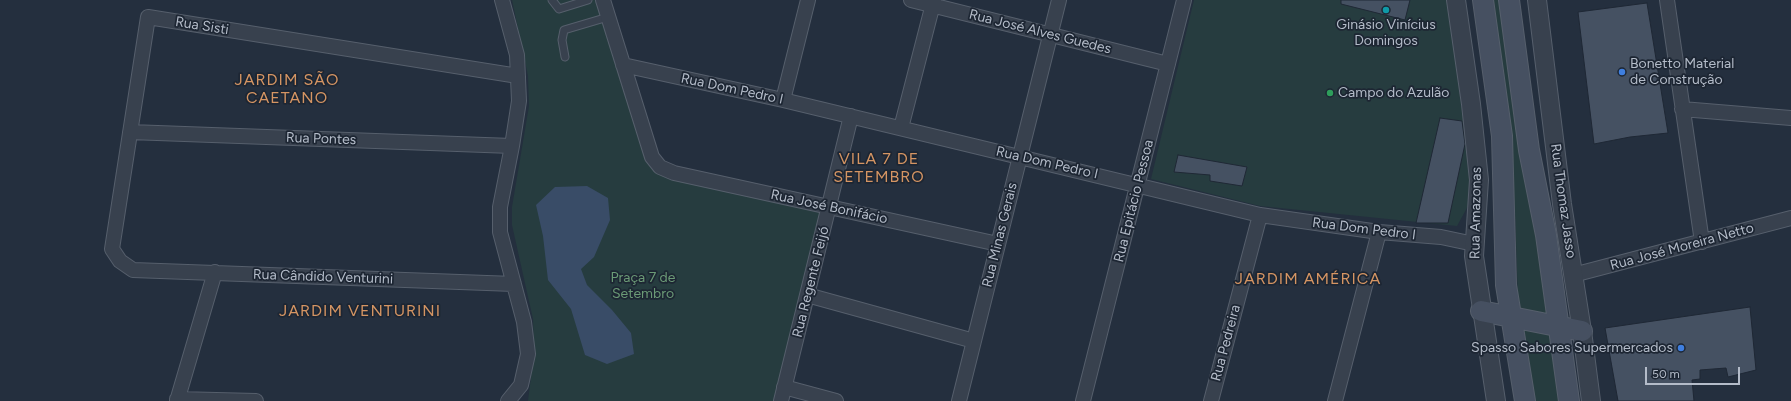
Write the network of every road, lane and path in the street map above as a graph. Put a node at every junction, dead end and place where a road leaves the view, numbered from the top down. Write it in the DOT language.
graph roads {
  1 [pos="502,0"];
  2 [pos="552,0"];
  3 [pos="588,0"];
  4 [pos="602,0"];
  5 [pos="808,0"];
  6 [pos="911,0"];
  7 [pos="1059,0"];
  8 [pos="1184,0"];
  9 [pos="1456,0"];
  10 [pos="1483,0"];
  11 [pos="1509,0"];
  12 [pos="1537,0"];
  13 [pos="1667,0"];
  14 [pos="933,3"];
  15 [pos="608,17"];
  16 [pos="1050,35"];
  17 [pos="565,57"];
  18 [pos="1168,64"];
  19 [pos="623,65"];
  20 [pos="518,76"];
  21 [pos="783,100"];
  22 [pos="1682,109"];
  23 [pos="851,116"];
  24 [pos="1791,118"];
  25 [pos="901,128"];
  26 [pos="130,132"];
  27 [pos="512,146"];
  28 [pos="1020,157"];
  29 [pos="1138,185"];
  30 [pos="829,207"];
  31 [pos="1260,216"];
  32 [pos="1791,218"];
  33 [pos="1379,232"];
  34 [pos="1702,242"];
  35 [pos="998,244"];
  36 [pos="1474,244"];
  37 [pos="132,270"];
  38 [pos="215,272"];
  39 [pos="1573,275"];
  40 [pos="514,284"];
  41 [pos="807,295"];
  42 [pos="1482,311"];
  43 [pos="1511,317"];
  44 [pos="1559,326"];
  45 [pos="1582,331"];
  46 [pos="974,341"];
  47 [pos="784,387"];
  48 [pos="177,400"];
  49 [pos="256,401"];
  50 [pos="508,401"];
  51 [pos="781,401"];
  52 [pos="836,401"];
  53 [pos="959,401"];
  54 [pos="1083,401"];
  55 [pos="1211,401"];
  56 [pos="1335,401"];
  57 [pos="1496,401"];
  58 [pos="1525,401"];
  59 [pos="1569,401"];
  60 [pos="1591,401"];
  1 -- 20 [label="street"];
  2 -- 3 [label="lane"];
  4 -- 15 [label="street"];
  5 -- 21 [label="street"];
  6 -- 14 [label="street, Rua José Alves Guedes"];
  7 -- 16 [label="street, Rua Minas Gerais"];
  8 -- 18 [label="street, Rua Epitácio Pessoa"];
  9 -- 36 [label="street, Rua Amazonas"];
  10 -- 43 [label="main road"];
  11 -- 44 [label="main road"];
  12 -- 39 [label="street, Rua Thomaz Jasso"];
  13 -- 22 [label="street"];
  14 -- 16 [label="street, Rua José Alves Guedes"];
  14 -- 25 [label="street"];
  15 -- 17 [label="lane"];
  15 -- 19 [label="street"];
  16 -- 18 [label="street, Rua José Alves Guedes"];
  16 -- 28 [label="street, Rua Minas Gerais"];
  18 -- 29 [label="street, Rua Epitácio Pessoa"];
  19 -- 21 [label="street, Rua Dom Pedro I"];
  19 -- 30 [label="street, Rua José Bonifácio"];
  20 -- 26 [label="street, Rua Sisti"];
  20 -- 27 [label="street"];
  21 -- 23 [label="street, Rua Dom Pedro I"];
  22 -- 24 [label="street"];
  22 -- 34 [label="street"];
  23 -- 25 [label="street, Rua Dom Pedro I"];
  23 -- 30 [label="street, Rua Regente Feijó"];
  25 -- 28 [label="street, Rua Dom Pedro I"];
  26 -- 27 [label="street, Rua Pontes"];
  26 -- 37 [label="street, Rua Sisti"];
  27 -- 40 [label="street"];
  28 -- 29 [label="street, Rua Dom Pedro I"];
  28 -- 35 [label="street, Rua Minas Gerais"];
  29 -- 31 [label="street, Rua Dom Pedro I"];
  29 -- 54 [label="street, Rua Epitácio Pessoa"];
  30 -- 35 [label="street, Rua José Bonifácio"];
  30 -- 41 [label="street, Rua Regente Feijó"];
  31 -- 33 [label="street, Rua Dom Pedro I"];
  31 -- 55 [label="street, Rua Pedreira"];
  32 -- 34 [label="street, Rua José Moreira Netto"];
  33 -- 36 [label="street, Rua Dom Pedro I"];
  33 -- 56 [label="street"];
  34 -- 39 [label="street, Rua José Moreira Netto"];
  35 -- 46 [label="street, Rua Minas Gerais"];
  36 -- 42 [label="street, Rua Amazonas"];
  37 -- 38 [label="street, Rua Cândido Venturini"];
  38 -- 40 [label="street, Rua Cândido Venturini"];
  38 -- 48 [label="street"];
  39 -- 45 [label="street, Rua Thomaz Jasso"];
  40 -- 50 [label="street"];
  41 -- 46 [label="street"];
  41 -- 47 [label="street, Rua Regente Feijó"];
  42 -- 43 [label="main road"];
  42 -- 57 [label="street, Rua Amazonas"];
  43 -- 44 [label="main road"];
  43 -- 58 [label="main road"];
  44 -- 45 [label="main road"];
  44 -- 59 [label="main road"];
  45 -- 60 [label="street, Rua Thomaz Jasso"];
  46 -- 53 [label="street, Rua Minas Gerais"];
  47 -- 51 [label="street, Rua Regente Feijó"];
  47 -- 52 [label="street"];
  48 -- 49 [label="street"];
}
